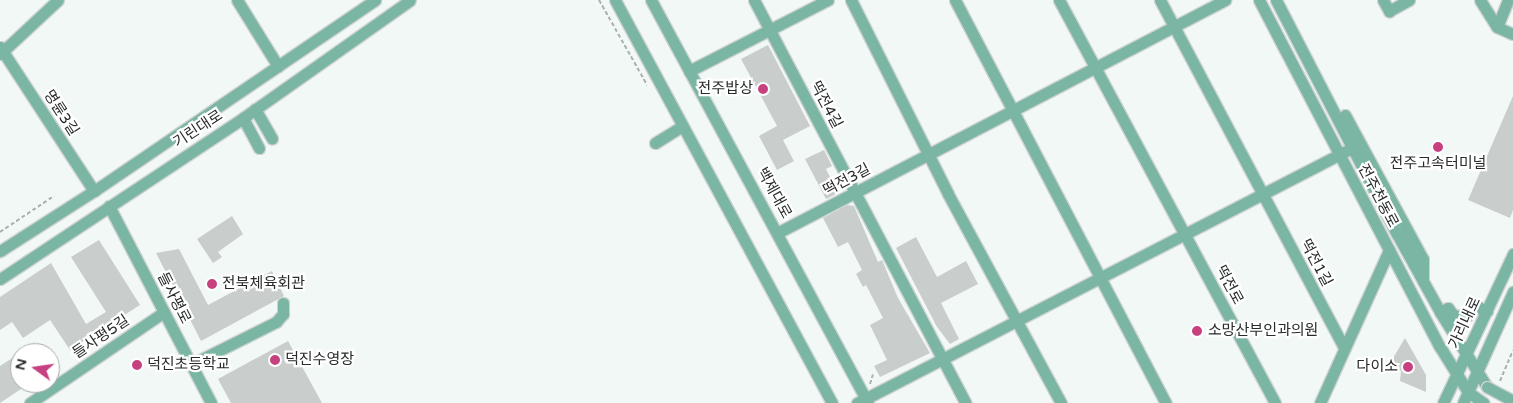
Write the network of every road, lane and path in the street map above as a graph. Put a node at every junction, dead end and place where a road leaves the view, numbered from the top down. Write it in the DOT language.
graph roads {
  1 [pos="58,0"];
  2 [pos="237,0"];
  3 [pos="375,0"];
  4 [pos="410,0"];
  5 [pos="599,0"];
  6 [pos="615,0"];
  7 [pos="651,0"];
  8 [pos="754,0"];
  9 [pos="828,0"];
  10 [pos="851,0"];
  11 [pos="955,0"];
  12 [pos="1059,0"];
  13 [pos="1160,0"];
  14 [pos="1225,0"];
  15 [pos="1259,0"];
  16 [pos="1276,0"];
  17 [pos="1383,0"];
  18 [pos="1409,0"];
  19 [pos="1480,0"];
  20 [pos="1508,0"];
  21 [pos="1174,26"];
  22 [pos="1497,27"];
  23 [pos="770,32"];
  24 [pos="1513,34"];
  25 [pos="1,51"];
  26 [pos="278,66"];
  27 [pos="1095,66"];
  28 [pos="689,71"];
  29 [pos="651,94"];
  30 [pos="1330,103"];
  31 [pos="255,109"];
  32 [pos="1012,112"];
  33 [pos="242,118"];
  34 [pos="682,126"];
  35 [pos="272,139"];
  36 [pos="655,143"];
  37 [pos="259,148"];
  38 [pos="1352,148"];
  39 [pos="929,154"];
  40 [pos="1339,154"];
  41 [pos="94,191"];
  42 [pos="856,192"];
  43 [pos="1262,192"];
  44 [pos="54,196"];
  45 [pos="109,206"];
  46 [pos="0,232"];
  47 [pos="779,232"];
  48 [pos="1185,235"];
  49 [pos="1389,250"];
  50 [pos="0,251"];
  51 [pos="1513,254"];
  52 [pos="0,279"];
  53 [pos="1100,280"];
  54 [pos="1424,283"];
  55 [pos="1513,292"];
  56 [pos="283,303"];
  57 [pos="1487,311"];
  58 [pos="164,312"];
  59 [pos="1440,312"];
  60 [pos="1018,321"];
  61 [pos="1344,348"];
  62 [pos="1513,351"];
  63 [pos="1466,357"];
  64 [pos="944,360"];
  65 [pos="192,364"];
  66 [pos="1457,373"];
  67 [pos="1477,374"];
  68 [pos="1492,386"];
  69 [pos="1468,392"];
  70 [pos="1513,401"];
  71 [pos="864,402"];
  72 [pos="1482,402"];
  73 [pos="30,403"];
  74 [pos="211,403"];
  75 [pos="832,403"];
  76 [pos="966,403"];
  77 [pos="1061,403"];
  78 [pos="1166,403"];
  79 [pos="1275,403"];
  80 [pos="1320,403"];
  81 [pos="1443,403"];
  82 [pos="1463,403"];
  1 -- 25 [label="street, 명륜3길"];
  2 -- 26 [label="street"];
  3 -- 26 [label="street, 기린대로"];
  4 -- 31 [label="street, 기린대로"];
  5 -- 29 [label="path"];
  6 -- 34 [label="street"];
  7 -- 28 [label="street, 백제대로"];
  8 -- 23 [label="street, 떡전4길"];
  9 -- 23 [label="street"];
  10 -- 39 [label="street"];
  11 -- 32 [label="street"];
  12 -- 27 [label="street"];
  13 -- 21 [label="street"];
  14 -- 21 [label="street, 떡전3길"];
  15 -- 40 [label="street, 전주천동로"];
  16 -- 30 [label="street, 전주천동로"];
  17 -- 18 [label="street"];
  19 -- 22 [label="street"];
  20 -- 22 [label="street"];
  21 -- 27 [label="street, 떡전3길"];
  21 -- 43 [label="street"];
  22 -- 24 [label="street"];
  23 -- 28 [label="street"];
  23 -- 42 [label="street, 떡전4길"];
  25 -- 41 [label="street, 명륜3길"];
  26 -- 41 [label="street, 기린대로"];
  27 -- 32 [label="street, 떡전3길"];
  27 -- 48 [label="street, 떡전로"];
  28 -- 47 [label="street, 백제대로"];
  30 -- 38 [label="street, 전주천동로"];
  30 -- 54 [label="street"];
  31 -- 33 [label="street, 기린대로"];
  31 -- 35 [label="street"];
  32 -- 39 [label="street, 떡전3길"];
  32 -- 53 [label="street"];
  33 -- 37 [label="street"];
  33 -- 45 [label="street, 기린대로"];
  34 -- 36 [label="street"];
  34 -- 75 [label="street"];
  38 -- 40 [label="street"];
  38 -- 54 [label="street, 전주천동로"];
  39 -- 42 [label="street, 떡전3길"];
  39 -- 60 [label="street"];
  40 -- 43 [label="street"];
  40 -- 49 [label="street, 전주천동로"];
  41 -- 50 [label="street, 기린대로"];
  42 -- 47 [label="street, 떡전3길"];
  42 -- 64 [label="street"];
  43 -- 48 [label="street"];
  43 -- 61 [label="street, 떡전1길"];
  44 -- 46 [label="path"];
  45 -- 52 [label="street, 기린대로"];
  45 -- 58 [label="street, 들사평로"];
  47 -- 71 [label="street, 백제대로"];
  48 -- 53 [label="street"];
  48 -- 79 [label="street, 떡전로"];
  49 -- 61 [label="street"];
  49 -- 66 [label="street, 전주천동로"];
  51 -- 57 [label="street, 가리내로"];
  53 -- 60 [label="street"];
  53 -- 78 [label="street"];
  54 -- 59 [label="street, 전주천동로"];
  55 -- 67 [label="street, 가리내로"];
  56 -- 65 [label="street"];
  57 -- 59 [label="street"];
  57 -- 63 [label="street, 가리내로"];
  58 -- 65 [label="street, 들사평로"];
  58 -- 73 [label="street, 들사평5길"];
  59 -- 63 [label="street, 전주천동로"];
  60 -- 64 [label="street"];
  60 -- 77 [label="street"];
  61 -- 80 [label="street"];
  62 -- 68 [label="path"];
  63 -- 66 [label="street, 가리내로"];
  63 -- 67 [label="street, 전주천동로"];
  64 -- 71 [label="street"];
  64 -- 76 [label="street"];
  65 -- 74 [label="street, 들사평로"];
  66 -- 69 [label="street, 전주천동로"];
  66 -- 81 [label="street, 가리내로"];
  67 -- 68 [label="street, 전주천동로"];
  67 -- 69 [label="street, 가리내로"];
  68 -- 70 [label="street, bridge"];
  69 -- 72 [label="street, 전주천동로"];
  69 -- 82 [label="street, 가리내로"];
}
